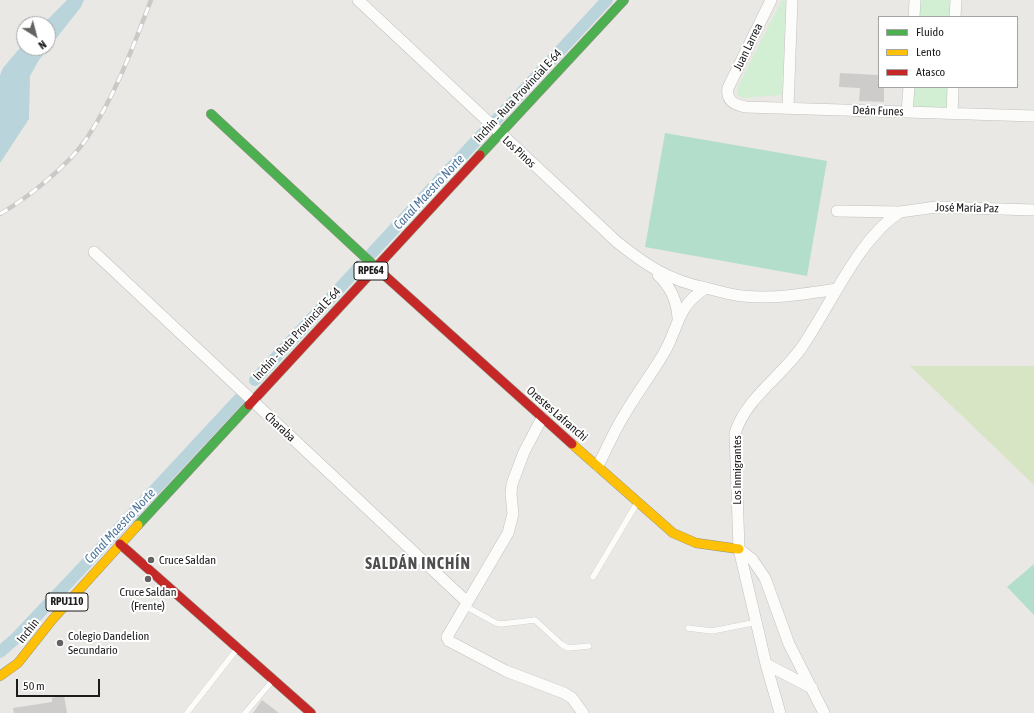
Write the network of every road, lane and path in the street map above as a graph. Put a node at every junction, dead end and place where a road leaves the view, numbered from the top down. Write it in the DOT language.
graph roads {
  1 [pos="358,0"];
  2 [pos="624,0"];
  3 [pos="771,0"];
  4 [pos="792,0"];
  5 [pos="915,0"];
  6 [pos="956,0"];
  7 [pos="914,16"];
  8 [pos="955,16"];
  9 [pos="909,88"];
  10 [pos="953,88"];
  11 [pos="727,94"];
  12 [pos="788,107"];
  13 [pos="907,112"];
  14 [pos="211,114"];
  15 [pos="952,114"];
  16 [pos="1034,116"];
  17 [pos="499,134"];
  18 [pos="1034,210"];
  19 [pos="837,212"];
  20 [pos="900,212"];
  21 [pos="94,252"];
  22 [pos="648,266"];
  23 [pos="375,267"];
  24 [pos="706,288"];
  25 [pos="837,289"];
  26 [pos="678,318"];
  27 [pos="252,400"];
  28 [pos="542,418"];
  29 [pos="598,466"];
  30 [pos="638,501"];
  31 [pos="120,544"];
  32 [pos="739,549"];
  33 [pos="593,577"];
  34 [pos="466,604"];
  35 [pos="757,622"];
  36 [pos="688,628"];
  37 [pos="589,646"];
  38 [pos="238,647"];
  39 [pos="766,664"];
  40 [pos="0,676"];
  41 [pos="274,680"];
  42 [pos="812,688"];
  43 [pos="187,713"];
  44 [pos="245,713"];
  45 [pos="312,713"];
  46 [pos="583,713"];
  47 [pos="780,713"];
  48 [pos="824,713"];
  1 -- 17 [label="street, Los Pinos"];
  2 -- 17 [label="main road, Inchín - Ruta Provincial E-64 / RPE64"];
  3 -- 11 [label="street, Juan Larrea"];
  4 -- 12 [label="street"];
  5 -- 7 [label="street"];
  6 -- 8 [label="street"];
  9 -- 13 [label="street"];
  10 -- 15 [label="street"];
  11 -- 12 [label="street, Deán Funes"];
  12 -- 13 [label="street, Deán Funes"];
  13 -- 15 [label="street, Deán Funes"];
  14 -- 23 [label="main road, Orestes Lafranchi"];
  15 -- 16 [label="street, Deán Funes"];
  17 -- 22 [label="street, Los Pinos"];
  17 -- 23 [label="main road, Inchín - Ruta Provincial E-64 / RPE64"];
  18 -- 20 [label="street, José María Paz"];
  19 -- 20 [label="street, José María Paz"];
  20 -- 25 [label="street, Los Inmigrantes"];
  21 -- 27 [label="street, Charaba"];
  22 -- 24 [label="street, Los Pinos"];
  22 -- 26 [label="street, Los Pinos"];
  23 -- 27 [label="main road, Inchín - Ruta Provincial E-64 / RPE64"];
  23 -- 28 [label="main road, Orestes Lafranchi"];
  24 -- 25 [label="street, Los Pinos"];
  24 -- 26 [label="street"];
  25 -- 32 [label="street, Los Inmigrantes"];
  26 -- 29 [label="street"];
  27 -- 31 [label="main road, Inchín - Ruta Provincial E-64 / RPE64"];
  27 -- 34 [label="street, Charaba"];
  28 -- 29 [label="main road, Orestes Lafranchi"];
  28 -- 34 [label="street"];
  29 -- 30 [label="main road, Orestes Lafranchi"];
  30 -- 32 [label="main road, Orestes Lafranchi"];
  30 -- 33 [label="lane"];
  31 -- 38 [label="main road"];
  31 -- 40 [label="main road, Inchín / RPU110"];
  32 -- 35 [label="street, Los Inmigrantes"];
  32 -- 42 [label="street"];
  34 -- 37 [label="lane"];
  34 -- 46 [label="street"];
  35 -- 36 [label="lane"];
  35 -- 39 [label="street, Los Inmigrantes"];
  38 -- 41 [label="main road"];
  38 -- 43 [label="lane"];
  39 -- 42 [label="street"];
  39 -- 47 [label="street, Los Inmigrantes"];
  41 -- 44 [label="lane"];
  41 -- 45 [label="main road"];
  42 -- 48 [label="street"];
}
